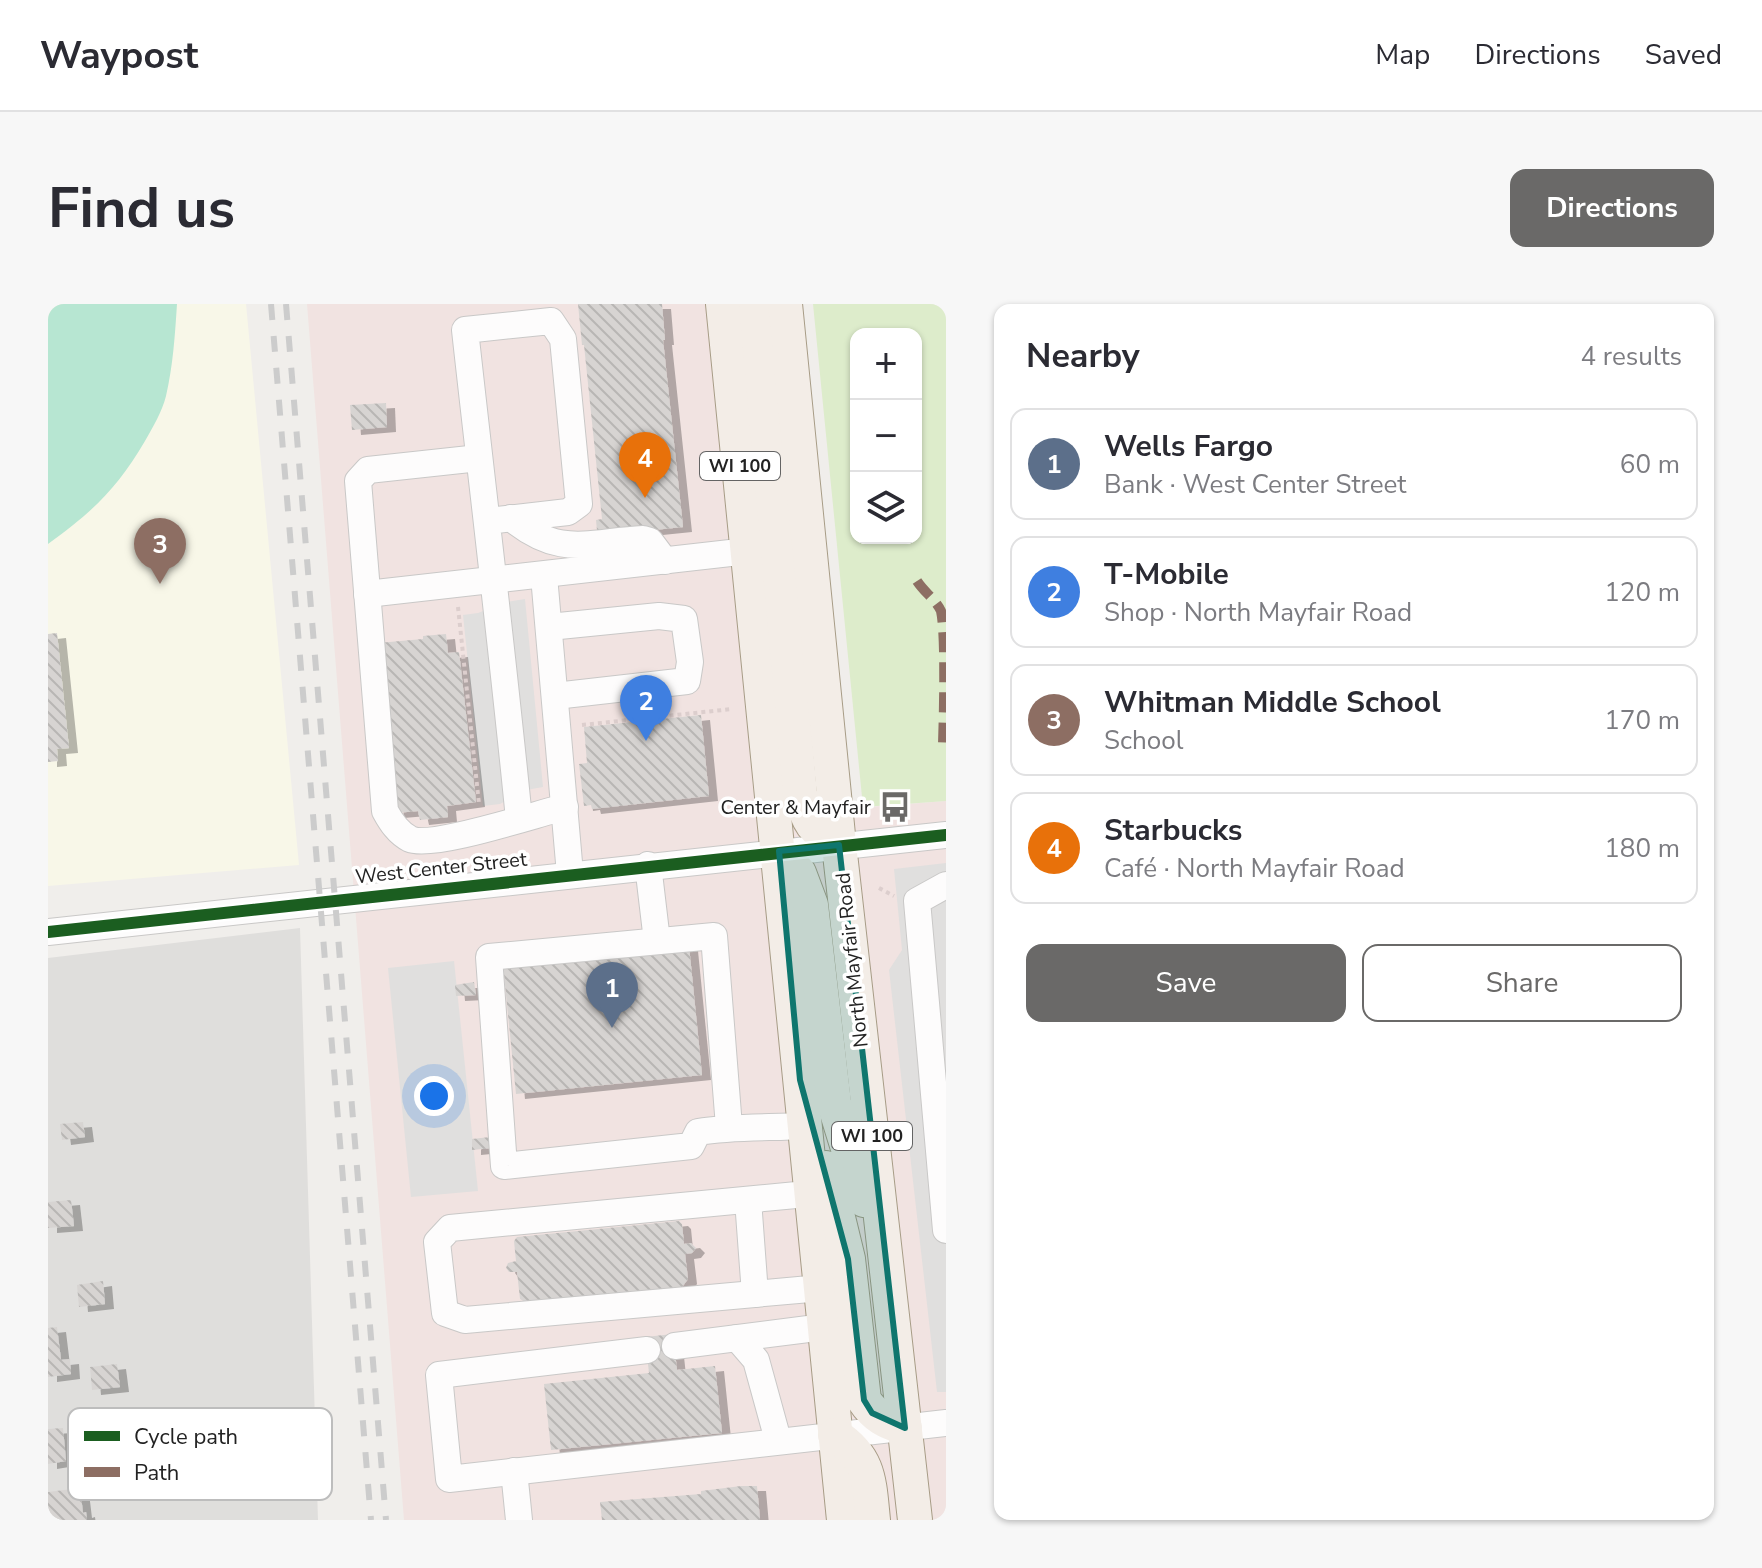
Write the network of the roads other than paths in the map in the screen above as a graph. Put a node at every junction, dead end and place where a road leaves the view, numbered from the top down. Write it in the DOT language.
graph roads {
  1 [pos="723,304"];
  2 [pos="756,304"];
  3 [pos="785,304"];
  4 [pos="479,458"];
  5 [pos="500,520"];
  6 [pos="748,551"];
  7 [pos="665,561"];
  8 [pos="544,576"];
  9 [pos="495,580"];
  10 [pos="367,594"];
  11 [pos="549,627"];
  12 [pos="555,696"];
  13 [pos="565,807"];
  14 [pos="519,819"];
  15 [pos="946,835"];
  16 [pos="839,845"];
  17 [pos="779,851"];
  18 [pos="648,865"];
  19 [pos="570,874"];
  20 [pos="946,885"];
  21 [pos="48,932"];
  22 [pos="657,941"];
  23 [pos="934,960"];
  24 [pos="800,1080"];
  25 [pos="805,1126"];
  26 [pos="729,1127"];
  27 [pos="822,1193"];
  28 [pos="748,1200"];
  29 [pos="946,1230"];
  30 [pos="888,1277"];
  31 [pos="821,1288"];
  32 [pos="755,1294"];
  33 [pos="824,1327"];
  34 [pos="737,1338"];
  35 [pos="675,1346"];
  36 [pos="647,1350"];
  37 [pos="946,1423"];
  38 [pos="905,1428"];
  39 [pos="835,1435"];
  40 [pos="778,1440"];
  41 [pos="514,1471"];
  42 [pos="519,1520"];
  43 [pos="844,1520"];
  44 [pos="873,1520"];
  45 [pos="915,1520"];
  1 -- 6 [label="main road, WI 100"];
  2 -- 16 [label="main road"];
  3 -- 16 [label="main road, North Mayfair Road / WI 100"];
  4 -- 5 [label="street"];
  4 -- 5 [label="street"];
  4 -- 10 [label="street"];
  5 -- 7 [label="street"];
  5 -- 9 [label="street"];
  6 -- 7 [label="street"];
  6 -- 17 [label="main road, WI 100"];
  7 -- 8 [label="street"];
  8 -- 9 [label="street"];
  8 -- 11 [label="street"];
  9 -- 10 [label="street"];
  9 -- 14 [label="street"];
  10 -- 14 [label="street"];
  11 -- 12 [label="street"];
  11 -- 12 [label="street"];
  12 -- 13 [label="street"];
  13 -- 14 [label="street"];
  13 -- 19 [label="street"];
  15 -- 16 [label="street, West Center Street"];
  16 -- 17 [label="street, West Center Street"];
  16 -- 30 [label="main road, North Mayfair Road / WI 100"];
  17 -- 18 [label="street, West Center Street"];
  17 -- 24 [label="main road, WI 100"];
  17 -- 30 [label="main road"];
  18 -- 19 [label="street, West Center Street"];
  18 -- 22 [label="street"];
  19 -- 21 [label="street, West Center Street"];
  20 -- 23 [label="street"];
  22 -- 26 [label="street"];
  22 -- 26 [label="street"];
  23 -- 29 [label="street"];
  24 -- 25 [label="main road, WI 100"];
  24 -- 27 [label="main road"];
  25 -- 26 [label="street"];
  25 -- 27 [label="main road, WI 100"];
  27 -- 28 [label="street"];
  27 -- 31 [label="main road, WI 100"];
  27 -- 38 [label="main road"];
  28 -- 32 [label="street"];
  28 -- 32 [label="street"];
  30 -- 38 [label="main road, North Mayfair Road / WI 100"];
  31 -- 32 [label="street"];
  31 -- 33 [label="main road, WI 100"];
  33 -- 34 [label="street"];
  33 -- 39 [label="main road, WI 100"];
  34 -- 35 [label="street"];
  34 -- 40 [label="street"];
  36 -- 41 [label="street"];
  37 -- 38 [label="street"];
  38 -- 39 [label="street"];
  38 -- 45 [label="main road, North Mayfair Road / WI 100"];
  39 -- 40 [label="street"];
  39 -- 43 [label="main road, WI 100"];
  39 -- 44 [label="main road"];
  40 -- 41 [label="street"];
  41 -- 42 [label="street"];
}
